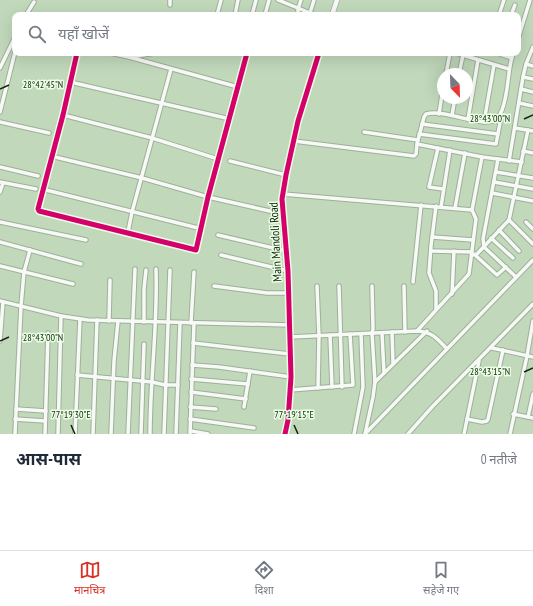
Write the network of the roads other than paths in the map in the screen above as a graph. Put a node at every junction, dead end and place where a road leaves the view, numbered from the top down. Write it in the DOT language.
graph roads {
  1 [pos="34,0"];
  2 [pos="221,0"];
  3 [pos="238,0"];
  4 [pos="256,0"];
  5 [pos="269,0"];
  6 [pos="278,0"];
  7 [pos="300,0"];
  8 [pos="314,0"];
  9 [pos="337,0"];
  10 [pos="504,0"];
  11 [pos="530,0"];
  12 [pos="288,2"];
  13 [pos="515,4"];
  14 [pos="298,9"];
  15 [pos="28,12"];
  16 [pos="218,12"];
  17 [pos="236,12"];
  18 [pos="253,12"];
  19 [pos="266,12"];
  20 [pos="307,12"];
  21 [pos="310,12"];
  22 [pos="333,12"];
  23 [pos="500,12"];
  24 [pos="512,12"];
  25 [pos="521,27"];
  26 [pos="12,44"];
  27 [pos="533,47"];
  28 [pos="532,53"];
  29 [pos="14,56"];
  30 [pos="76,56"];
  31 [pos="125,56"];
  32 [pos="136,56"];
  33 [pos="246,56"];
  34 [pos="318,56"];
  35 [pos="449,56"];
  36 [pos="463,56"];
  37 [pos="466,56"];
  38 [pos="506,56"];
  39 [pos="130,57"];
  40 [pos="512,58"];
  41 [pos="478,60"];
  42 [pos="526,64"];
  43 [pos="494,65"];
  44 [pos="533,66"];
  45 [pos="0,68"];
  46 [pos="447,68"];
  47 [pos="460,68"];
  48 [pos="171,69"];
  49 [pos="509,69"];
  50 [pos="523,77"];
  51 [pos="533,79"];
  52 [pos="70,82"];
  53 [pos="238,87"];
  54 [pos="521,89"];
  55 [pos="533,92"];
  56 [pos="519,103"];
  57 [pos="161,104"];
  58 [pos="441,104"];
  59 [pos="454,104"];
  60 [pos="533,106"];
  61 [pos="0,112"];
  62 [pos="439,114"];
  63 [pos="62,115"];
  64 [pos="452,115"];
  65 [pos="230,119"];
  66 [pos="468,119"];
  67 [pos="497,120"];
  68 [pos="0,122"];
  69 [pos="484,122"];
  70 [pos="422,124"];
  71 [pos="514,128"];
  72 [pos="528,130"];
  73 [pos="533,131"];
  74 [pos="364,132"];
  75 [pos="48,133"];
  76 [pos="419,134"];
  77 [pos="498,134"];
  78 [pos="152,138"];
  79 [pos="294,141"];
  80 [pos="417,142"];
  81 [pos="438,148"];
  82 [pos="450,150"];
  83 [pos="524,151"];
  84 [pos="465,153"];
  85 [pos="533,153"];
  86 [pos="51,156"];
  87 [pos="482,157"];
  88 [pos="218,159"];
  89 [pos="498,159"];
  90 [pos="509,160"];
  91 [pos="230,161"];
  92 [pos="522,162"];
  93 [pos="0,167"];
  94 [pos="496,172"];
  95 [pos="286,175"];
  96 [pos="519,175"];
  97 [pos="38,176"];
  98 [pos="142,178"];
  99 [pos="533,178"];
  100 [pos="1,182"];
  101 [pos="494,182"];
  102 [pos="516,185"];
  103 [pos="36,189"];
  104 [pos="42,189"];
  105 [pos="443,189"];
  106 [pos="533,189"];
  107 [pos="0,192"];
  108 [pos="492,193"];
  109 [pos="283,194"];
  110 [pos="208,197"];
  111 [pos="514,197"];
  112 [pos="533,201"];
  113 [pos="421,205"];
  114 [pos="436,206"];
  115 [pos="441,207"];
  116 [pos="455,208"];
  117 [pos="472,210"];
  118 [pos="132,212"];
  119 [pos="283,214"];
  120 [pos="509,220"];
  121 [pos="0,222"];
  122 [pos="526,222"];
  123 [pos="202,229"];
  124 [pos="533,229"];
  125 [pos="499,230"];
  126 [pos="128,232"];
  127 [pos="218,235"];
  128 [pos="432,237"];
  129 [pos="491,238"];
  130 [pos="86,240"];
  131 [pos="473,240"];
  132 [pos="0,242"];
  133 [pos="533,244"];
  134 [pos="484,247"];
  135 [pos="30,250"];
  136 [pos="286,251"];
  137 [pos="431,251"];
  138 [pos="454,251"];
  139 [pos="519,251"];
  140 [pos="473,254"];
  141 [pos="221,255"];
  142 [pos="513,258"];
  143 [pos="533,260"];
  144 [pos="81,264"];
  145 [pos="0,266"];
  146 [pos="506,267"];
  147 [pos="156,269"];
  148 [pos="134,270"];
  149 [pos="146,270"];
  150 [pos="170,270"];
  151 [pos="288,271"];
  152 [pos="24,272"];
  153 [pos="194,272"];
  154 [pos="516,277"];
  155 [pos="110,280"];
  156 [pos="413,282"];
  157 [pos="73,284"];
  158 [pos="214,286"];
  159 [pos="317,286"];
  160 [pos="339,286"];
  161 [pos="372,286"];
  162 [pos="404,286"];
  163 [pos="288,293"];
  164 [pos="452,294"];
  165 [pos="1,301"];
  166 [pos="533,304"];
  167 [pos="20,306"];
  168 [pos="436,309"];
  169 [pos="61,316"];
  170 [pos="80,319"];
  171 [pos="97,320"];
  172 [pos="109,321"];
  173 [pos="118,321"];
  174 [pos="533,321"];
  175 [pos="132,322"];
  176 [pos="144,322"];
  177 [pos="155,322"];
  178 [pos="168,323"];
  179 [pos="180,323"];
  180 [pos="192,323"];
  181 [pos="290,325"];
  182 [pos="417,331"];
  183 [pos="427,331"];
  184 [pos="392,332"];
  185 [pos="405,332"];
  186 [pos="48,333"];
  187 [pos="382,333"];
  188 [pos="341,334"];
  189 [pos="350,334"];
  190 [pos="361,334"];
  191 [pos="372,334"];
  192 [pos="330,335"];
  193 [pos="319,336"];
  194 [pos="290,337"];
  195 [pos="0,341"];
  196 [pos="193,343"];
  197 [pos="144,344"];
  198 [pos="492,348"];
  199 [pos="447,349"];
  200 [pos="503,350"];
  201 [pos="290,354"];
  202 [pos="527,356"];
  203 [pos="533,357"];
  204 [pos="479,360"];
  205 [pos="393,363"];
  206 [pos="192,365"];
  207 [pos="250,371"];
  208 [pos="384,373"];
  209 [pos="77,375"];
  210 [pos="94,376"];
  211 [pos="291,377"];
  212 [pos="113,378"];
  213 [pos="191,379"];
  214 [pos="130,380"];
  215 [pos="142,382"];
  216 [pos="152,382"];
  217 [pos="375,382"];
  218 [pos="248,384"];
  219 [pos="165,385"];
  220 [pos="178,385"];
  221 [pos="332,387"];
  222 [pos="342,387"];
  223 [pos="318,388"];
  224 [pos="290,390"];
  225 [pos="191,392"];
  226 [pos="533,394"];
  227 [pos="246,399"];
  228 [pos="190,407"];
  229 [pos="244,407"];
  230 [pos="16,409"];
  231 [pos="216,409"];
  232 [pos="46,411"];
  233 [pos="513,414"];
  234 [pos="528,417"];
  235 [pos="533,418"];
  236 [pos="15,419"];
  237 [pos="190,419"];
  238 [pos="467,420"];
  239 [pos="46,421"];
  240 [pos="254,428"];
  241 [pos="191,433"];
  242 [pos="15,434"];
  243 [pos="45,434"];
  244 [pos="58,434"];
  245 [pos="75,434"];
  246 [pos="93,434"];
  247 [pos="111,434"];
  248 [pos="128,434"];
  249 [pos="141,434"];
  250 [pos="150,434"];
  251 [pos="164,434"];
  252 [pos="176,434"];
  253 [pos="208,434"];
  254 [pos="285,434"];
  255 [pos="354,434"];
  256 [pos="365,434"];
  257 [pos="409,434"];
  258 [pos="464,434"];
  259 [pos="510,434"];
  1 -- 15 [label="street"];
  2 -- 16 [label="street"];
  3 -- 17 [label="street"];
  4 -- 18 [label="street"];
  5 -- 19 [label="street"];
  6 -- 12 [label="street"];
  7 -- 14 [label="street"];
  8 -- 21 [label="street"];
  9 -- 22 [label="street"];
  10 -- 23 [label="street"];
  11 -- 25 [label="street"];
  12 -- 14 [label="street"];
  13 -- 24 [label="street"];
  14 -- 20 [label="street"];
  26 -- 45 [label="street"];
  27 -- 28 [label="street"];
  28 -- 42 [label="street"];
  29 -- 61 [label="street"];
  30 -- 52 [label="street"];
  31 -- 39 [label="street"];
  32 -- 39 [label="street"];
  33 -- 53 [label="street"];
  34 -- 79 [label="street, Main Mandoli Road"];
  35 -- 46 [label="street"];
  36 -- 47 [label="street"];
  37 -- 41 [label="street"];
  38 -- 40 [label="street"];
  39 -- 48 [label="street"];
  40 -- 49 [label="street"];
  41 -- 43 [label="street"];
  41 -- 66 [label="street"];
  42 -- 44 [label="street"];
  42 -- 50 [label="street"];
  43 -- 49 [label="street"];
  43 -- 69 [label="street"];
  48 -- 53 [label="street"];
  48 -- 57 [label="street"];
  49 -- 67 [label="street"];
  50 -- 51 [label="street"];
  50 -- 54 [label="street"];
  52 -- 57 [label="street"];
  52 -- 63 [label="street"];
  53 -- 65 [label="street"];
  54 -- 55 [label="street"];
  54 -- 56 [label="street"];
  56 -- 60 [label="street"];
  56 -- 71 [label="street"];
  57 -- 65 [label="street"];
  57 -- 78 [label="street"];
  58 -- 62 [label="street"];
  59 -- 64 [label="street"];
  62 -- 64 [label="street"];
  62 -- 70 [label="street"];
  63 -- 78 [label="street"];
  63 -- 86 [label="street"];
  64 -- 66 [label="street"];
  65 -- 88 [label="street"];
  66 -- 69 [label="street"];
  67 -- 69 [label="street"];
  67 -- 77 [label="street"];
  68 -- 75 [label="street"];
  70 -- 76 [label="street"];
  70 -- 77 [label="street"];
  71 -- 72 [label="street"];
  71 -- 90 [label="street"];
  72 -- 73 [label="street"];
  72 -- 83 [label="street"];
  74 -- 80 [label="street"];
  76 -- 77 [label="street"];
  76 -- 80 [label="street"];
  78 -- 88 [label="street"];
  78 -- 98 [label="street"];
  79 -- 80 [label="street"];
  79 -- 95 [label="street, Main Mandoli Road"];
  80 -- 81 [label="street"];
  81 -- 82 [label="street"];
  81 -- 105 [label="street"];
  82 -- 84 [label="street"];
  82 -- 105 [label="street"];
  83 -- 85 [label="street"];
  83 -- 92 [label="street"];
  84 -- 87 [label="street"];
  84 -- 116 [label="street"];
  86 -- 98 [label="street"];
  86 -- 104 [label="street"];
  87 -- 89 [label="street"];
  87 -- 117 [label="street"];
  88 -- 110 [label="street"];
  89 -- 90 [label="street"];
  89 -- 94 [label="street"];
  90 -- 92 [label="street"];
  91 -- 95 [label="street"];
  92 -- 96 [label="street"];
  93 -- 97 [label="street"];
  94 -- 96 [label="street"];
  94 -- 101 [label="street"];
  95 -- 109 [label="street, Main Mandoli Road"];
  96 -- 99 [label="street"];
  96 -- 102 [label="street"];
  98 -- 110 [label="street"];
  98 -- 118 [label="street"];
  100 -- 103 [label="street"];
  100 -- 107 [label="street"];
  101 -- 102 [label="street"];
  101 -- 108 [label="street"];
  102 -- 106 [label="street"];
  102 -- 111 [label="street"];
  104 -- 118 [label="street"];
  104 -- 126 [label="street"];
  105 -- 115 [label="street"];
  108 -- 111 [label="street"];
  108 -- 134 [label="street"];
  109 -- 113 [label="street"];
  109 -- 119 [label="street, Main Mandoli Road"];
  110 -- 119 [label="street"];
  110 -- 123 [label="street"];
  111 -- 112 [label="street"];
  111 -- 120 [label="street"];
  113 -- 114 [label="street"];
  113 -- 156 [label="street"];
  114 -- 115 [label="street"];
  114 -- 128 [label="street"];
  115 -- 116 [label="street"];
  116 -- 117 [label="street"];
  117 -- 131 [label="street"];
  118 -- 123 [label="street"];
  118 -- 126 [label="street"];
  119 -- 136 [label="street, Main Mandoli Road"];
  120 -- 125 [label="street"];
  120 -- 133 [label="street"];
  121 -- 130 [label="street"];
  122 -- 124 [label="street"];
  123 -- 126 [label="street"];
  125 -- 129 [label="street"];
  125 -- 139 [label="street"];
  127 -- 136 [label="street"];
  128 -- 131 [label="street"];
  128 -- 137 [label="street"];
  129 -- 134 [label="street"];
  129 -- 142 [label="street"];
  131 -- 140 [label="street"];
  132 -- 135 [label="street"];
  134 -- 140 [label="street"];
  134 -- 146 [label="street"];
  135 -- 144 [label="street"];
  135 -- 152 [label="street"];
  136 -- 151 [label="street, Main Mandoli Road"];
  137 -- 138 [label="street"];
  137 -- 168 [label="street"];
  138 -- 140 [label="street"];
  138 -- 164 [label="street"];
  140 -- 146 [label="street"];
  140 -- 164 [label="street"];
  141 -- 151 [label="street"];
  143 -- 154 [label="street"];
  145 -- 152 [label="street"];
  146 -- 154 [label="street"];
  147 -- 177 [label="street"];
  148 -- 175 [label="street"];
  149 -- 176 [label="street"];
  150 -- 178 [label="street"];
  151 -- 163 [label="street, Main Mandoli Road"];
  152 -- 157 [label="street"];
  152 -- 167 [label="street"];
  153 -- 180 [label="street"];
  154 -- 199 [label="street"];
  155 -- 172 [label="street"];
  158 -- 163 [label="street"];
  159 -- 193 [label="street"];
  160 -- 188 [label="street"];
  161 -- 191 [label="street"];
  162 -- 185 [label="street"];
  163 -- 181 [label="street, Main Mandoli Road"];
  164 -- 168 [label="street"];
  165 -- 167 [label="street"];
  165 -- 195 [label="street"];
  166 -- 198 [label="street"];
  167 -- 169 [label="street"];
  167 -- 230 [label="street"];
  168 -- 182 [label="street"];
  169 -- 170 [label="street"];
  169 -- 244 [label="street"];
  170 -- 171 [label="street"];
  170 -- 209 [label="street"];
  171 -- 172 [label="street"];
  171 -- 210 [label="street"];
  172 -- 173 [label="street"];
  173 -- 175 [label="street"];
  173 -- 212 [label="street"];
  174 -- 202 [label="street"];
  175 -- 176 [label="street"];
  175 -- 214 [label="street"];
  176 -- 177 [label="street"];
  177 -- 178 [label="street"];
  177 -- 216 [label="street"];
  178 -- 179 [label="street"];
  178 -- 219 [label="street"];
  179 -- 180 [label="street"];
  179 -- 220 [label="street"];
  180 -- 181 [label="street"];
  180 -- 196 [label="street"];
  181 -- 194 [label="street, Main Mandoli Road"];
  182 -- 183 [label="street"];
  182 -- 185 [label="street"];
  183 -- 199 [label="street"];
  183 -- 205 [label="street"];
  184 -- 185 [label="street"];
  184 -- 187 [label="street"];
  184 -- 205 [label="street"];
  186 -- 232 [label="street"];
  187 -- 191 [label="street"];
  187 -- 208 [label="street"];
  188 -- 189 [label="street"];
  188 -- 192 [label="street"];
  188 -- 222 [label="street"];
  189 -- 190 [label="street"];
  189 -- 222 [label="street"];
  190 -- 191 [label="street"];
  190 -- 255 [label="street"];
  191 -- 217 [label="street"];
  192 -- 193 [label="street"];
  192 -- 221 [label="street"];
  193 -- 194 [label="street"];
  193 -- 223 [label="street"];
  194 -- 201 [label="street, Main Mandoli Road"];
  196 -- 201 [label="street"];
  196 -- 206 [label="street"];
  197 -- 215 [label="street"];
  198 -- 200 [label="street"];
  198 -- 204 [label="street"];
  199 -- 256 [label="street"];
  200 -- 202 [label="street"];
  200 -- 238 [label="street"];
  201 -- 211 [label="street, Main Mandoli Road"];
  202 -- 203 [label="street"];
  202 -- 233 [label="street"];
  204 -- 238 [label="street"];
  204 -- 257 [label="street"];
  205 -- 208 [label="street"];
  206 -- 207 [label="street"];
  206 -- 213 [label="street"];
  207 -- 211 [label="street"];
  207 -- 218 [label="street"];
  208 -- 217 [label="street"];
  209 -- 210 [label="street"];
  209 -- 245 [label="street"];
  210 -- 212 [label="street"];
  210 -- 246 [label="street"];
  211 -- 224 [label="street, Main Mandoli Road"];
  212 -- 214 [label="street"];
  212 -- 247 [label="street"];
  213 -- 218 [label="street"];
  213 -- 225 [label="street"];
  214 -- 215 [label="street"];
  214 -- 248 [label="street"];
  215 -- 216 [label="street"];
  215 -- 249 [label="street"];
  216 -- 219 [label="street"];
  216 -- 250 [label="street"];
  217 -- 256 [label="street"];
  218 -- 227 [label="street"];
  219 -- 220 [label="street"];
  219 -- 251 [label="street"];
  220 -- 252 [label="street"];
  221 -- 222 [label="street"];
  221 -- 223 [label="street"];
  223 -- 224 [label="street"];
  224 -- 254 [label="street, Main Mandoli Road"];
  225 -- 227 [label="street"];
  225 -- 228 [label="street"];
  226 -- 234 [label="street"];
  227 -- 229 [label="street"];
  228 -- 231 [label="street"];
  228 -- 237 [label="street"];
  230 -- 232 [label="street"];
  230 -- 236 [label="street"];
  232 -- 239 [label="street"];
  233 -- 234 [label="street"];
  233 -- 259 [label="street"];
  234 -- 235 [label="street"];
  236 -- 239 [label="street"];
  236 -- 242 [label="street"];
  237 -- 240 [label="street"];
  237 -- 241 [label="street"];
  238 -- 258 [label="street"];
  239 -- 243 [label="street"];
  241 -- 253 [label="street"];
}
